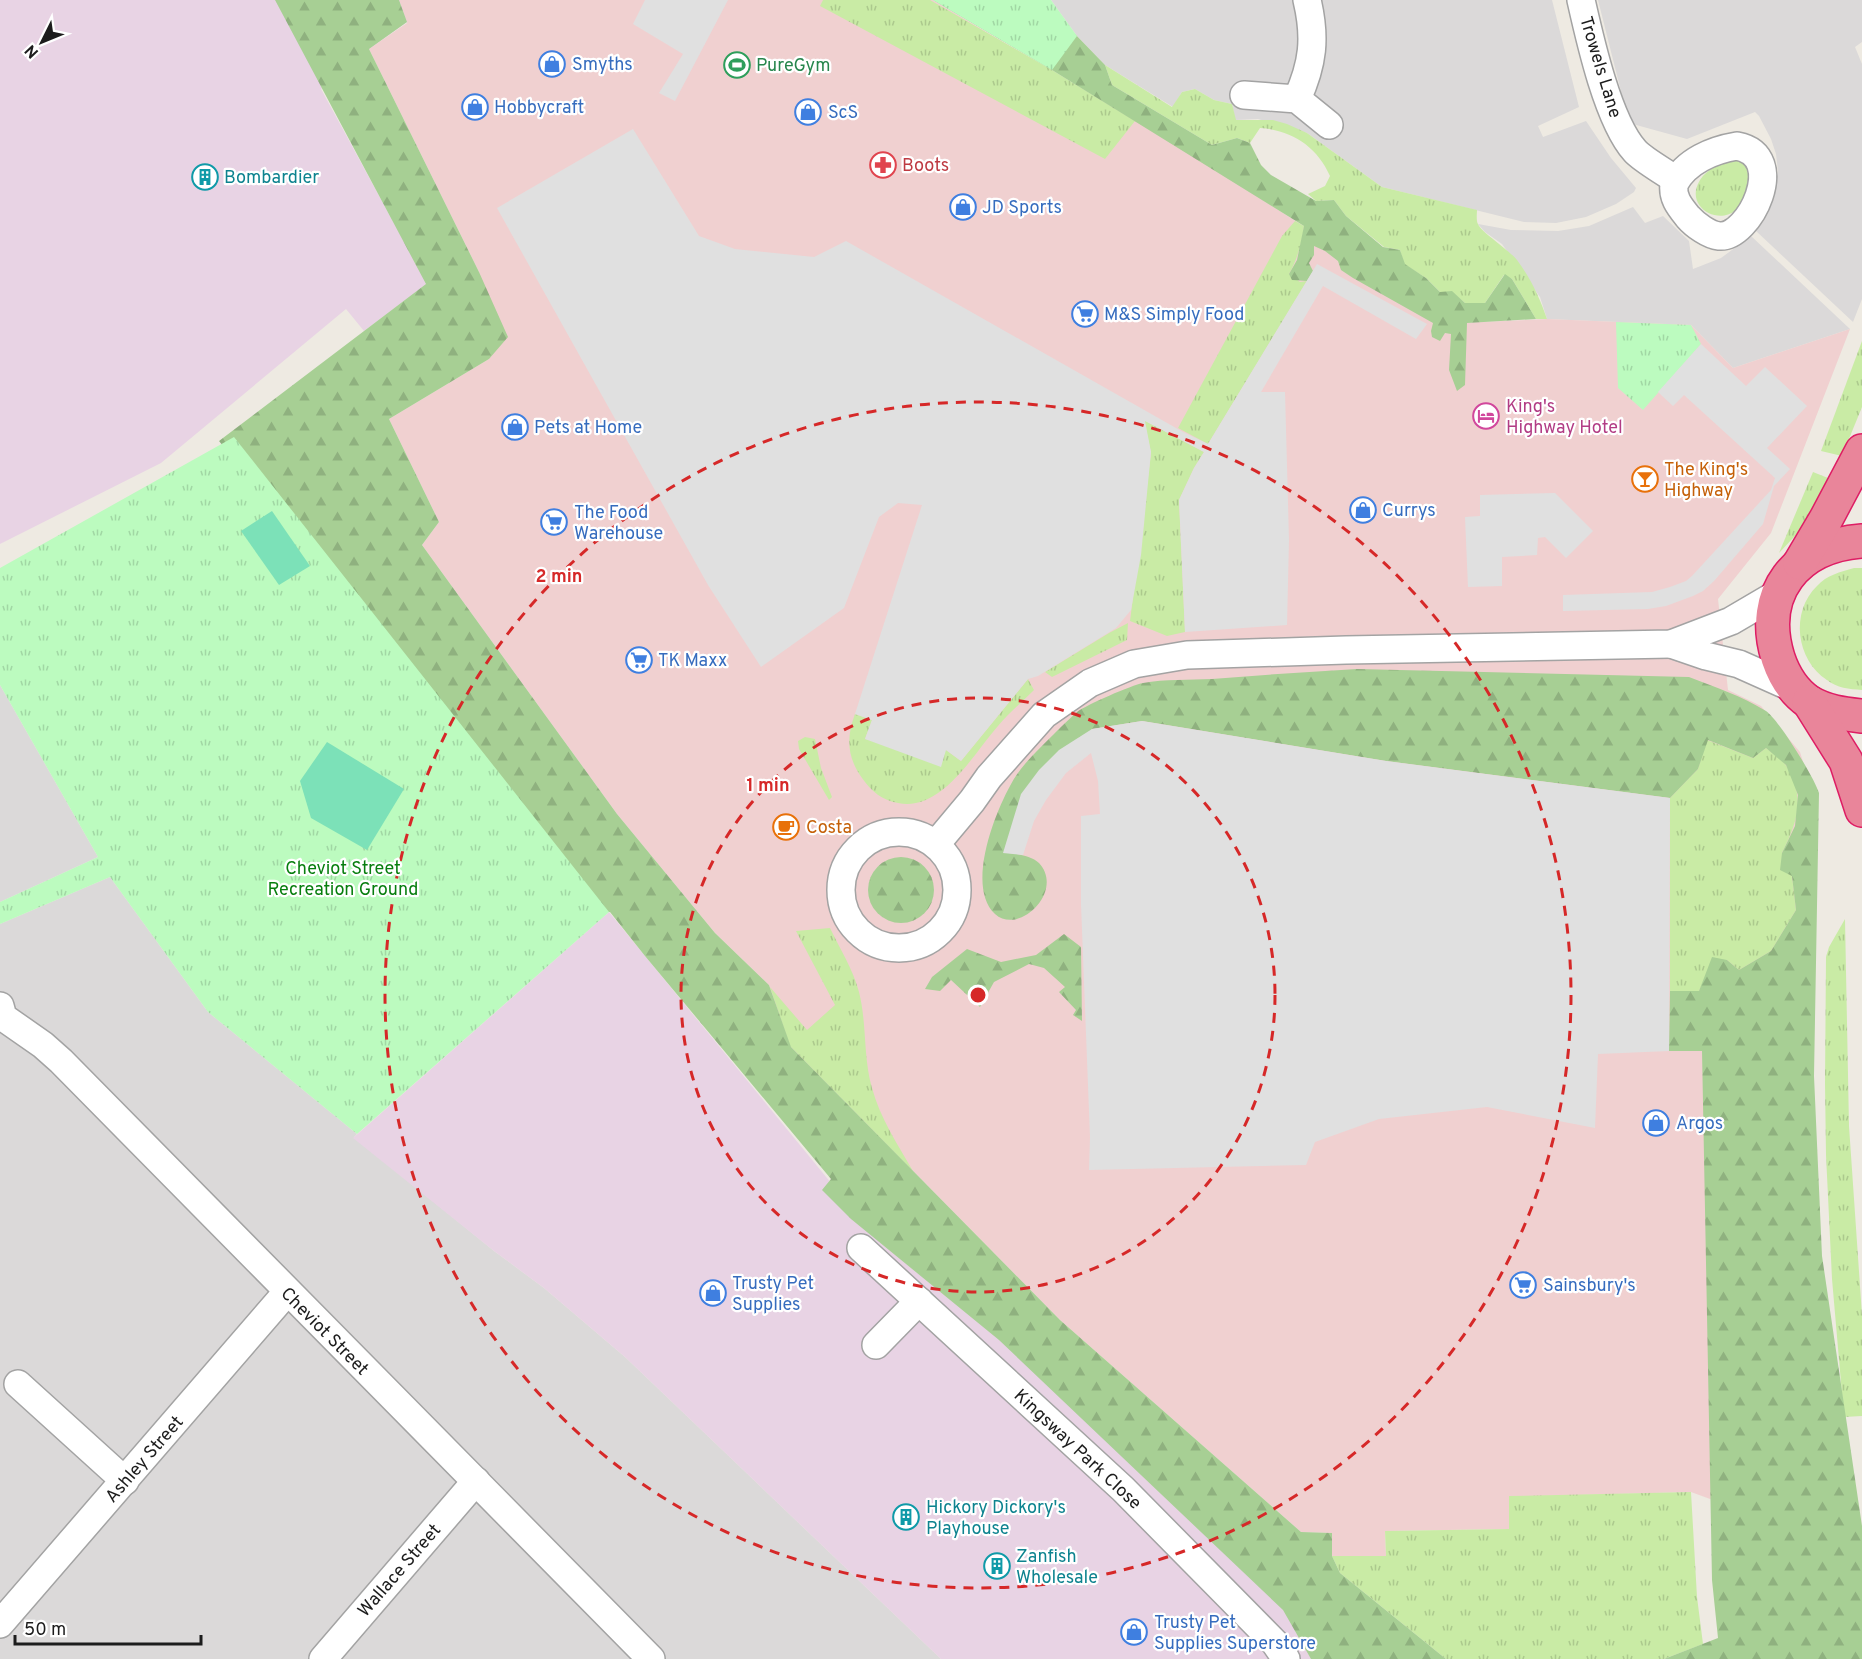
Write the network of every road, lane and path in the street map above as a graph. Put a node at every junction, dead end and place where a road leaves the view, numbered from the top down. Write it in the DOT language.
graph roads {
  1 [pos="1307,0"];
  2 [pos="1581,0"];
  3 [pos="1244,95"];
  4 [pos="1297,99"];
  5 [pos="1329,125"];
  6 [pos="1676,180"];
  7 [pos="1862,451"];
  8 [pos="1862,541"];
  9 [pos="1800,562"];
  10 [pos="1777,594"];
  11 [pos="1671,644"];
  12 [pos="1801,695"];
  13 [pos="1862,716"];
  14 [pos="1862,810"];
  15 [pos="936,844"];
  16 [pos="1,1014"];
  17 [pos="861,1248"];
  18 [pos="286,1292"];
  19 [pos="919,1301"];
  20 [pos="876,1345"];
  21 [pos="18,1384"];
  22 [pos="125,1481"];
  23 [pos="476,1481"];
  24 [pos="0,1624"];
  25 [pos="323,1659"];
  26 [pos="651,1659"];
  27 [pos="1286,1659"];
  1 -- 4 [label="street"];
  2 -- 6 [label="street, Trowels Lane"];
  3 -- 4 [label="street"];
  4 -- 5 [label="street"];
  7 -- 9 [label="highway"];
  8 -- 9 [label="highway"];
  9 -- 10 [label="highway"];
  10 -- 11 [label="street"];
  10 -- 12 [label="highway"];
  11 -- 12 [label="street"];
  11 -- 15 [label="street"];
  12 -- 13 [label="highway"];
  12 -- 14 [label="highway"];
  15 -- 15 [label="street"];
  16 -- 18 [label="street, Cheviot Street"];
  17 -- 19 [label="street, Kingsway Park Close"];
  18 -- 22 [label="street, Ashley Street"];
  18 -- 23 [label="street, Cheviot Street"];
  19 -- 20 [label="street"];
  19 -- 27 [label="street, Kingsway Park Close"];
  21 -- 22 [label="street"];
  22 -- 24 [label="street, Ashley Street"];
  23 -- 25 [label="street, Wallace Street"];
  23 -- 26 [label="street, Cheviot Street"];
}
